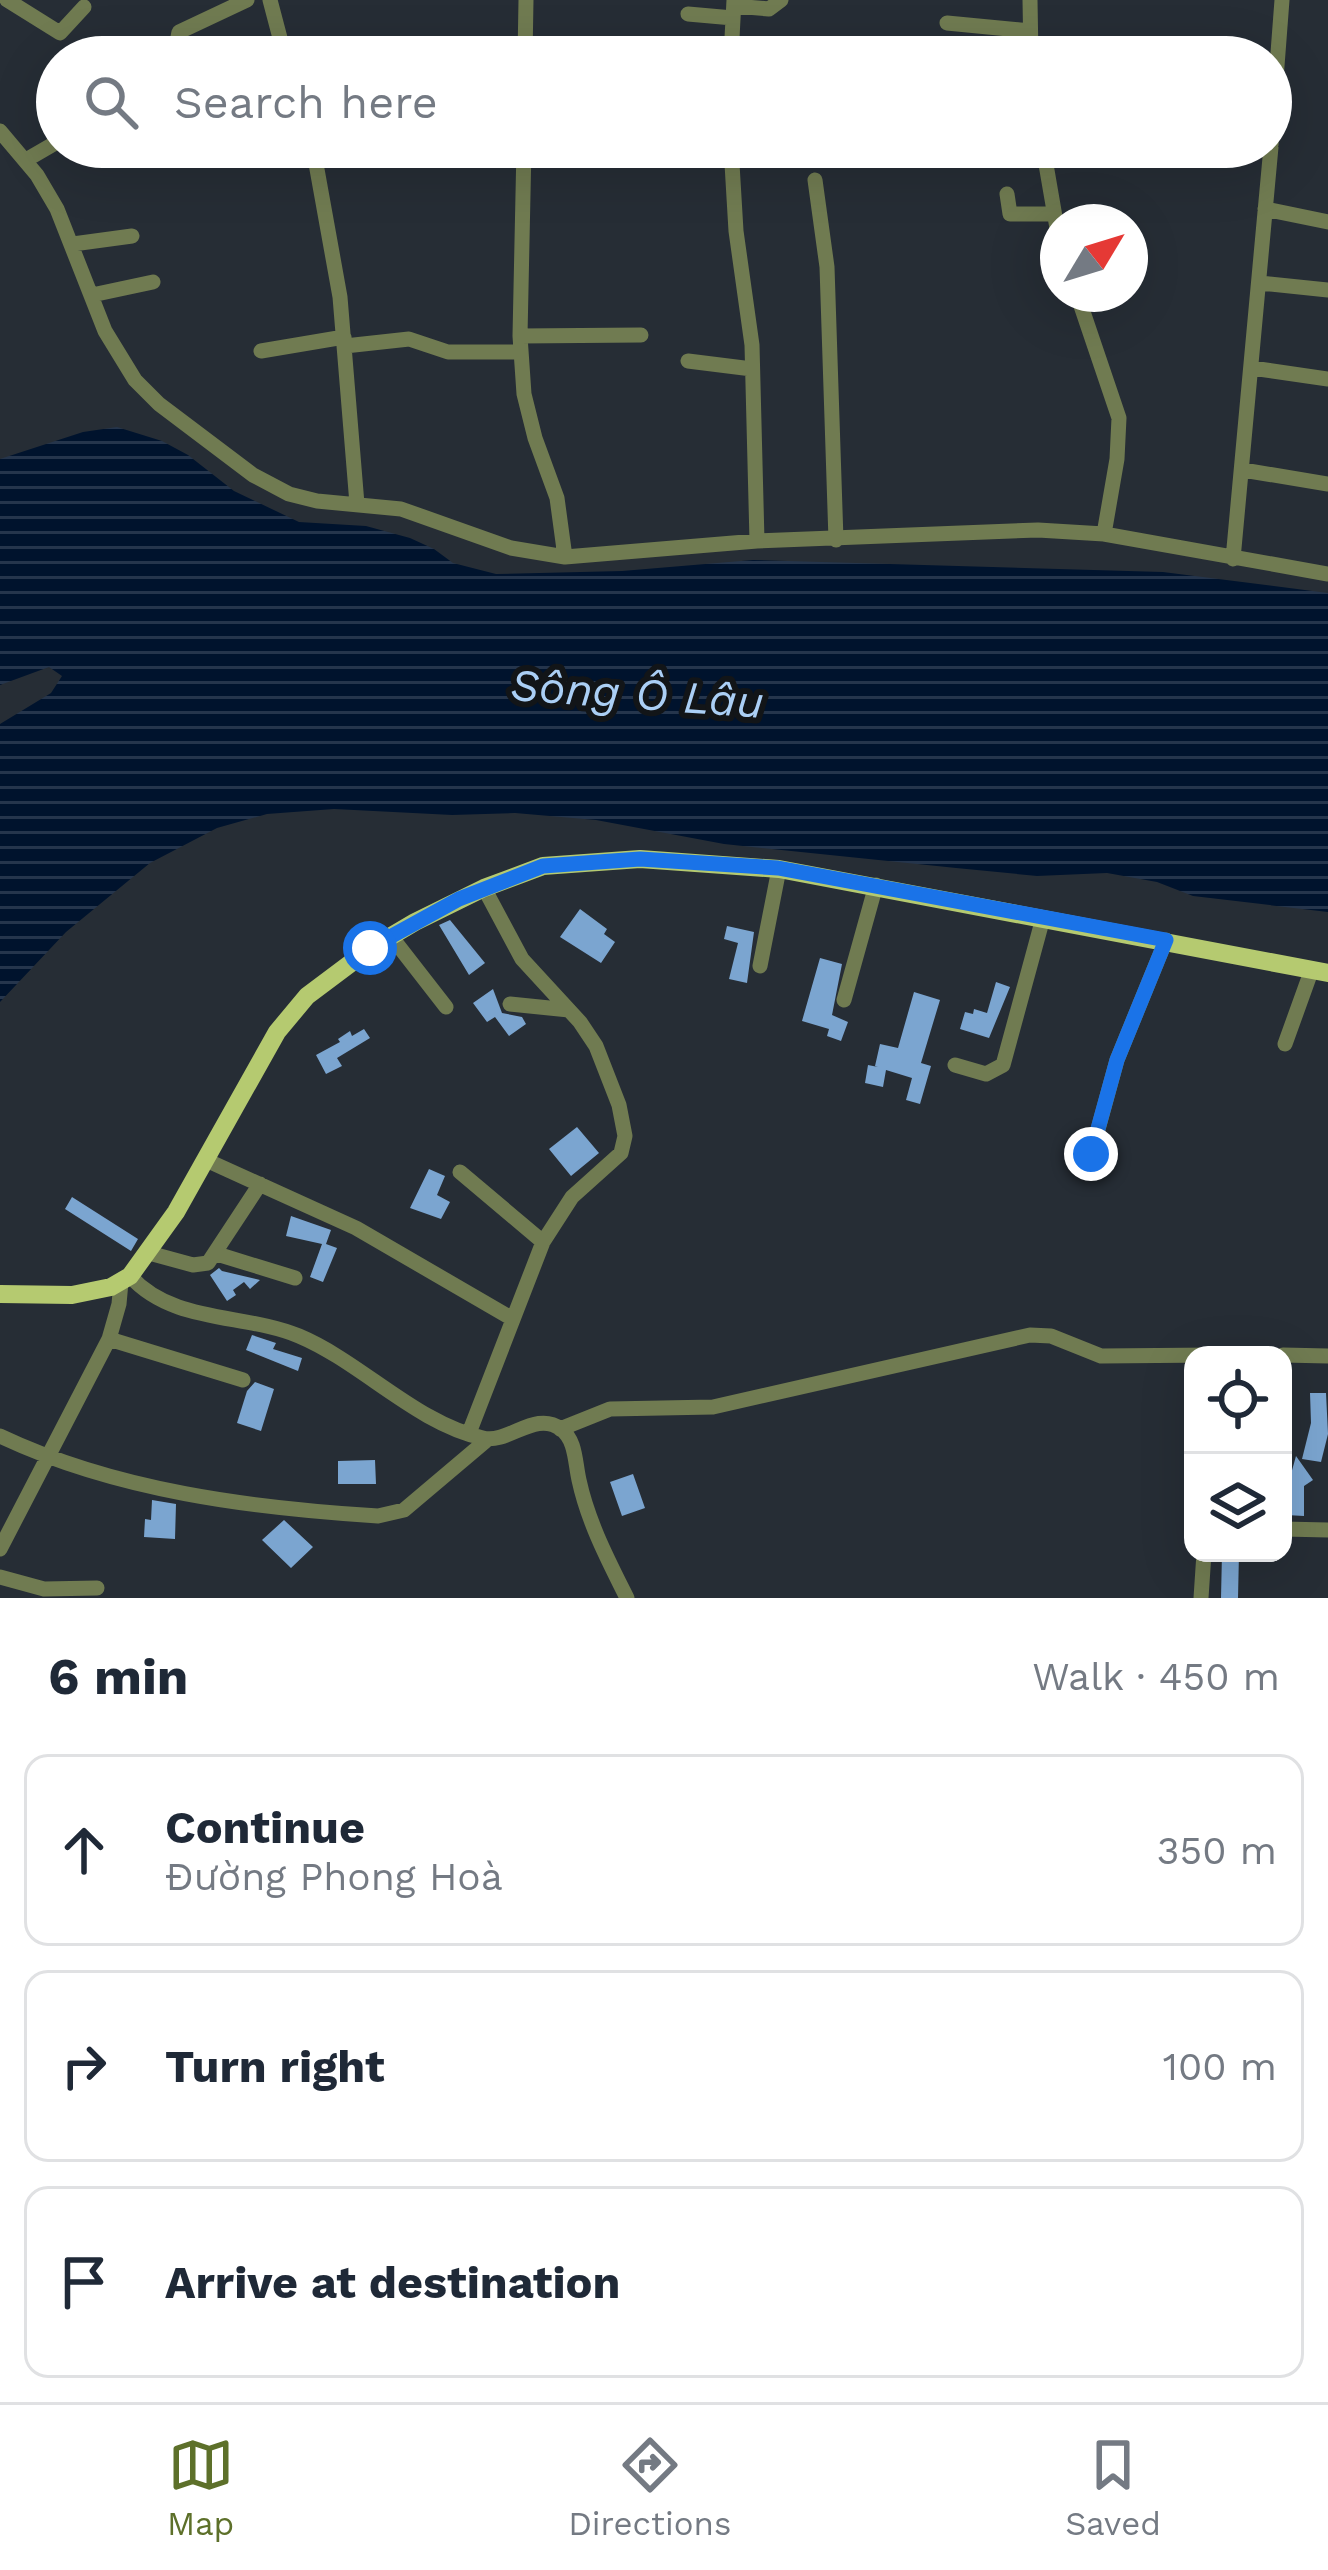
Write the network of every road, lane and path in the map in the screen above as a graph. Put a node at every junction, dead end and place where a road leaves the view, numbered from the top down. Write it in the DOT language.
graph roads {
  1 [pos="7,0"];
  2 [pos="247,0"];
  3 [pos="270,0"];
  4 [pos="526,0"];
  5 [pos="781,0"];
  6 [pos="1030,0"];
  7 [pos="1282,0"];
  8 [pos="84,7"];
  9 [pos="733,8"];
  10 [pos="688,14"];
  11 [pos="947,23"];
  12 [pos="1030,32"];
  13 [pos="178,36"];
  14 [pos="279,36"];
  15 [pos="525,36"];
  16 [pos="1030,36"];
  17 [pos="1279,36"];
  18 [pos="0,131"];
  19 [pos="36,154"];
  20 [pos="26,160"];
  21 [pos="318,168"];
  22 [pos="524,168"];
  23 [pos="732,168"];
  24 [pos="1046,168"];
  25 [pos="1269,168"];
  26 [pos="815,180"];
  27 [pos="1007,194"];
  28 [pos="1052,204"];
  29 [pos="1265,209"];
  30 [pos="1040,214"];
  31 [pos="1328,222"];
  32 [pos="131,236"];
  33 [pos="73,244"];
  34 [pos="153,282"];
  35 [pos="1260,283"];
  36 [pos="1328,290"];
  37 [pos="92,295"];
  38 [pos="1084,312"];
  39 [pos="641,335"];
  40 [pos="345,341"];
  41 [pos="520,344"];
  42 [pos="261,351"];
  43 [pos="688,361"];
  44 [pos="1252,368"];
  45 [pos="752,369"];
  46 [pos="1328,379"];
  47 [pos="1243,470"];
  48 [pos="1328,484"];
  49 [pos="357,505"];
  50 [pos="1104,534"];
  51 [pos="836,540"];
  52 [pos="757,541"];
  53 [pos="565,557"];
  54 [pos="1233,559"];
  55 [pos="1328,574"];
  56 [pos="778,868"];
  57 [pos="876,885"];
  58 [pos="484,888"];
  59 [pos="1043,918"];
  60 [pos="389,935"];
  61 [pos="1166,940"];
  62 [pos="760,966"];
  63 [pos="1320,971"];
  64 [pos="844,1000"];
  65 [pos="510,1004"];
  66 [pos="446,1006"];
  67 [pos="568,1010"];
  68 [pos="1285,1043"];
  69 [pos="955,1065"];
  70 [pos="1091,1154"];
  71 [pos="206,1160"];
  72 [pos="460,1172"];
  73 [pos="260,1184"];
  74 [pos="543,1241"];
  75 [pos="149,1253"];
  76 [pos="217,1254"];
  77 [pos="125,1279"];
  78 [pos="295,1279"];
  79 [pos="0,1294"];
  80 [pos="511,1318"];
  81 [pos="109,1339"];
  82 [pos="1184,1355"];
  83 [pos="1292,1355"];
  84 [pos="1328,1356"];
  85 [pos="243,1380"];
  86 [pos="560,1429"];
  87 [pos="469,1433"];
  88 [pos="0,1436"];
  89 [pos="488,1439"];
  90 [pos="48,1459"];
  91 [pos="1292,1529"];
  92 [pos="1328,1530"];
  93 [pos="0,1549"];
  94 [pos="1203,1562"];
  95 [pos="0,1576"];
  96 [pos="98,1588"];
  97 [pos="627,1598"];
  98 [pos="1201,1598"];
  1 -- 8 [label="street"];
  2 -- 13 [label="street"];
  3 -- 14 [label="street"];
  4 -- 15 [label="street"];
  5 -- 9 [label="street"];
  6 -- 12 [label="street"];
  7 -- 17 [label="street"];
  9 -- 10 [label="street"];
  11 -- 12 [label="street"];
  12 -- 16 [label="street"];
  18 -- 20 [label="street"];
  19 -- 20 [label="street"];
  20 -- 33 [label="street"];
  21 -- 40 [label="street"];
  22 -- 41 [label="street"];
  23 -- 45 [label="street"];
  24 -- 28 [label="street"];
  25 -- 29 [label="street"];
  26 -- 51 [label="street"];
  27 -- 30 [label="street"];
  29 -- 31 [label="street"];
  29 -- 35 [label="street"];
  32 -- 33 [label="street"];
  33 -- 37 [label="street"];
  34 -- 37 [label="street"];
  35 -- 36 [label="street"];
  35 -- 44 [label="street"];
  37 -- 49 [label="street"];
  38 -- 50 [label="street"];
  39 -- 41 [label="street"];
  40 -- 41 [label="street"];
  40 -- 42 [label="street"];
  40 -- 49 [label="street"];
  41 -- 53 [label="street"];
  43 -- 45 [label="street"];
  44 -- 46 [label="street"];
  44 -- 47 [label="street"];
  45 -- 52 [label="street"];
  47 -- 48 [label="street"];
  47 -- 54 [label="street"];
  49 -- 53 [label="street"];
  50 -- 51 [label="street"];
  50 -- 54 [label="street"];
  51 -- 52 [label="street"];
  52 -- 53 [label="street"];
  54 -- 55 [label="street"];
  56 -- 57 [label="main road"];
  56 -- 58 [label="main road"];
  56 -- 62 [label="street"];
  57 -- 59 [label="main road"];
  57 -- 64 [label="street"];
  58 -- 60 [label="main road"];
  58 -- 67 [label="street"];
  59 -- 61 [label="main road"];
  59 -- 69 [label="street"];
  60 -- 66 [label="street"];
  60 -- 71 [label="main road"];
  61 -- 63 [label="main road"];
  61 -- 70 [label="street"];
  63 -- 68 [label="street"];
  65 -- 67 [label="street"];
  67 -- 74 [label="street"];
  71 -- 73 [label="street"];
  71 -- 75 [label="main road"];
  72 -- 74 [label="street"];
  73 -- 76 [label="street"];
  73 -- 80 [label="street"];
  74 -- 80 [label="street"];
  75 -- 76 [label="street"];
  75 -- 77 [label="main road"];
  76 -- 78 [label="street"];
  77 -- 79 [label="main road"];
  77 -- 81 [label="street"];
  77 -- 87 [label="street"];
  80 -- 87 [label="street"];
  81 -- 85 [label="street"];
  81 -- 90 [label="street"];
  82 -- 86 [label="street"];
  83 -- 84 [label="street"];
  86 -- 89 [label="street"];
  86 -- 97 [label="street"];
  87 -- 89 [label="street"];
  88 -- 90 [label="street"];
  89 -- 90 [label="street"];
  90 -- 93 [label="street"];
  91 -- 92 [label="street"];
  94 -- 98 [label="street"];
  95 -- 96 [label="street"];
}
